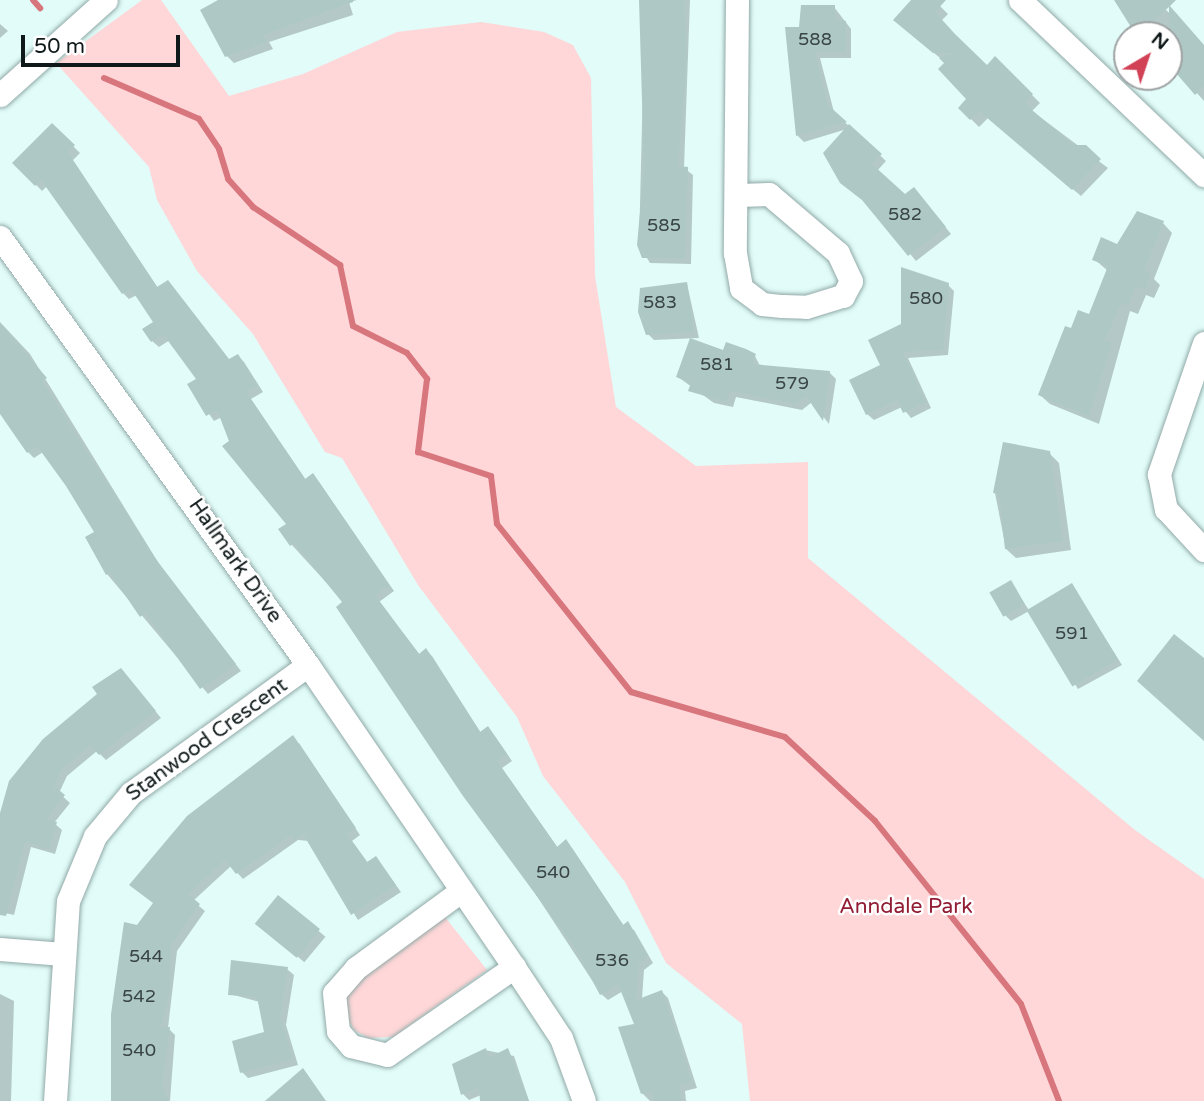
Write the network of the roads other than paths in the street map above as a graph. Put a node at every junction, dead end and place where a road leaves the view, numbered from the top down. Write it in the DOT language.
graph roads {
  1 [pos="106,0"];
  2 [pos="737,0"];
  3 [pos="1020,0"];
  4 [pos="0,95"];
  5 [pos="1204,175"];
  6 [pos="738,195"];
  7 [pos="0,237"];
  8 [pos="1204,343"];
  9 [pos="1204,550"];
  10 [pos="309,665"];
  11 [pos="458,892"];
  12 [pos="0,949"];
  13 [pos="63,954"];
  14 [pos="514,967"];
  15 [pos="55,1101"];
  16 [pos="584,1101"];
  1 -- 4 [label="street"];
  2 -- 6 [label="street"];
  3 -- 5 [label="street"];
  6 -- 6 [label="street"];
  7 -- 10 [label="street, Hallmark Drive"];
  8 -- 9 [label="street"];
  10 -- 11 [label="street, Hallmark Drive"];
  10 -- 13 [label="street, Stanwood Crescent"];
  11 -- 14 [label="street, Hallmark Drive"];
  11 -- 14 [label="street"];
  12 -- 13 [label="street"];
  13 -- 15 [label="street, Stanwood Crescent"];
  14 -- 16 [label="street, Hallmark Drive"];
}
